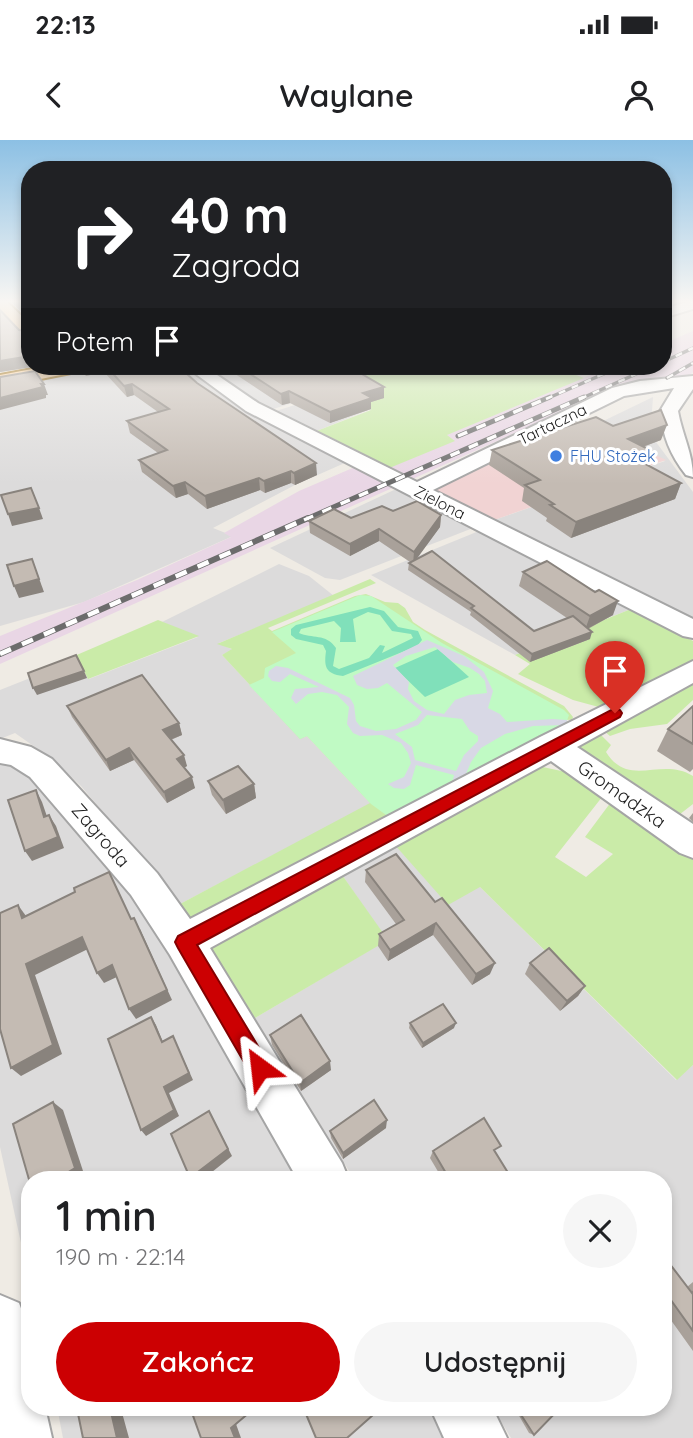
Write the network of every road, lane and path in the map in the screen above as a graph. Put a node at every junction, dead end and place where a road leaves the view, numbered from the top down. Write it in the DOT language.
graph roads {
  1 [pos="28,375"];
  2 [pos="206,375"];
  3 [pos="0,381"];
  4 [pos="686,381"];
  5 [pos="693,471"];
  6 [pos="417,490"];
  7 [pos="693,630"];
  8 [pos="693,671"];
  9 [pos="551,745"];
  10 [pos="0,751"];
  11 [pos="693,843"];
  12 [pos="184,942"];
  13 [pos="320,1171"];
  14 [pos="0,1322"];
  15 [pos="464,1416"];
  16 [pos="22,1438"];
  17 [pos="477,1438"];
  1 -- 3 [label="main road"];
  2 -- 6 [label="street, Zielona"];
  4 -- 5 [label="street"];
  4 -- 6 [label="street, Tartaczna"];
  6 -- 7 [label="street, Zielona"];
  8 -- 9 [label="street"];
  9 -- 11 [label="street, Gromadzka"];
  9 -- 12 [label="street"];
  10 -- 12 [label="street, Zagroda"];
  12 -- 13 [label="street, Zagroda"];
  14 -- 16 [label="street"];
  15 -- 17 [label="street"];
}
